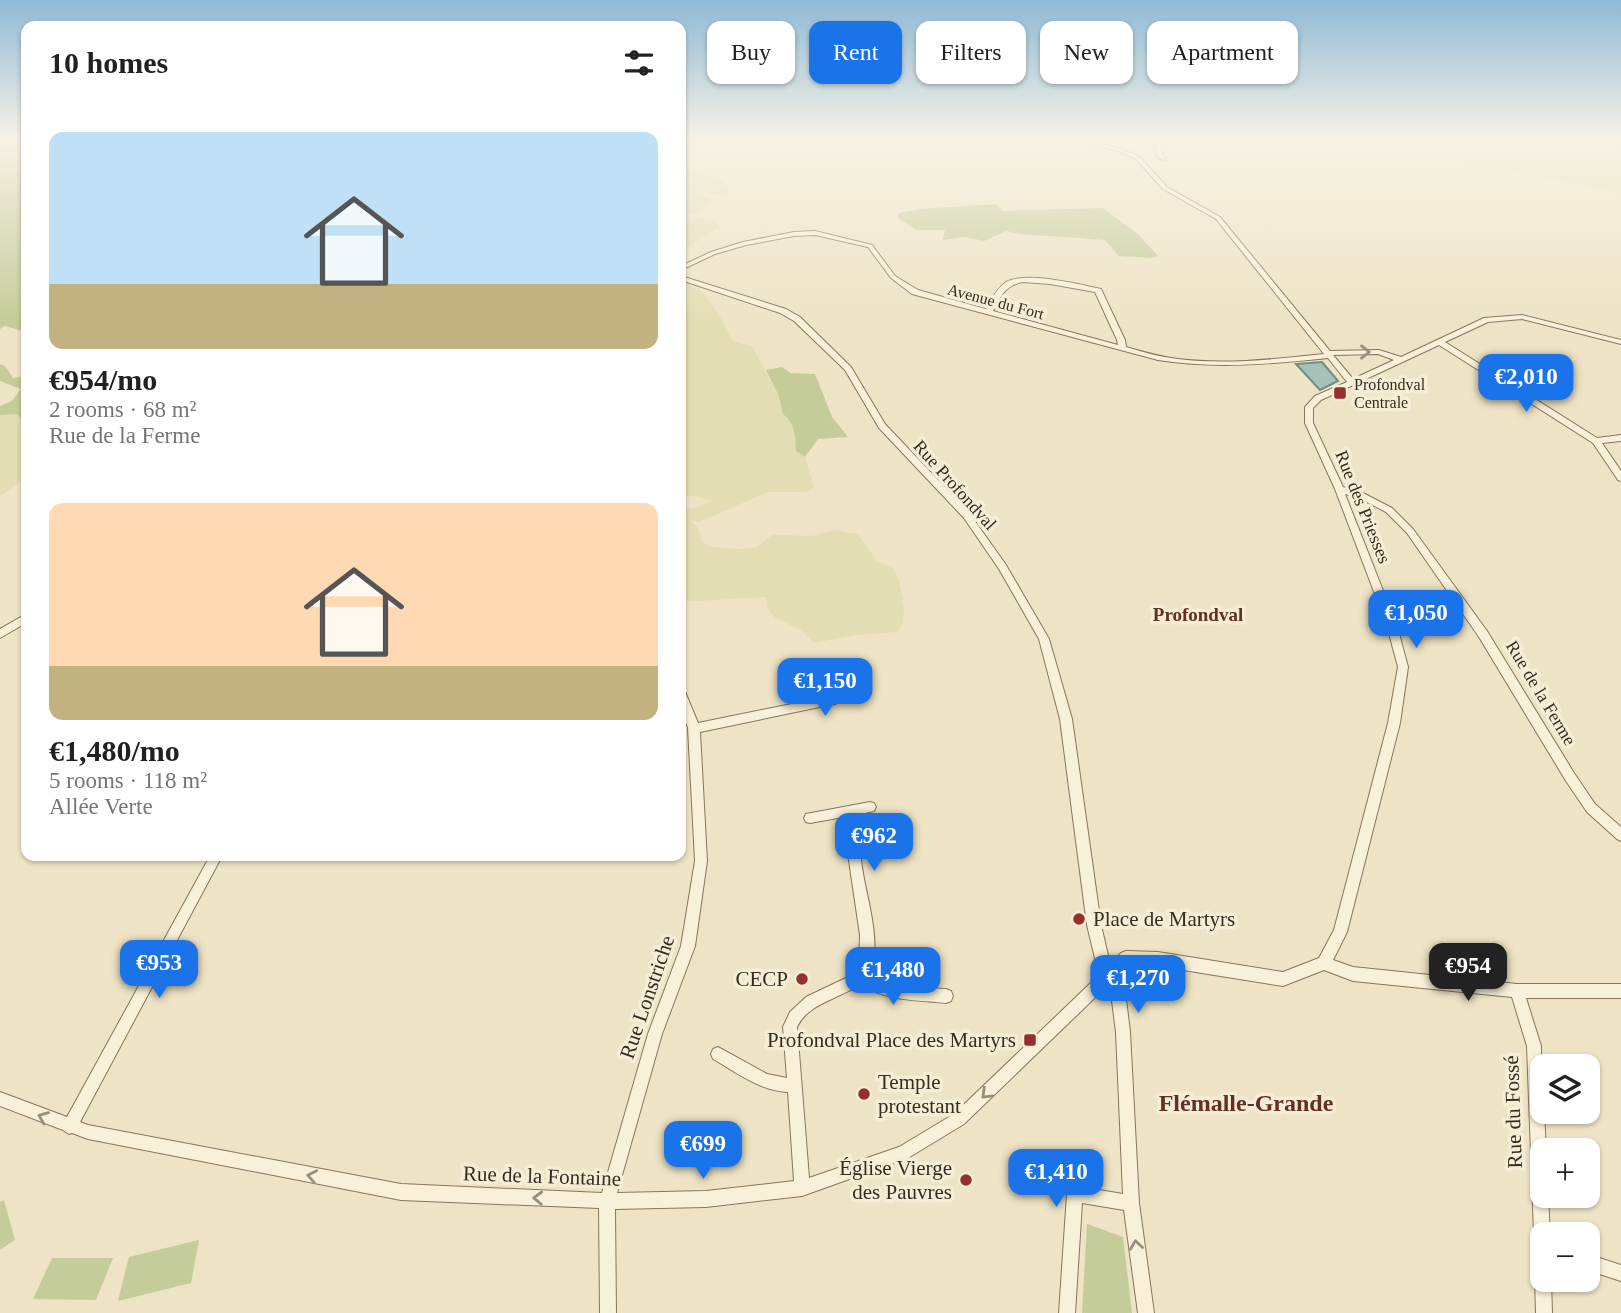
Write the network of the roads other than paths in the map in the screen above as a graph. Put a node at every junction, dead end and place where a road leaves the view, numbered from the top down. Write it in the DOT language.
graph roads {
  1 [pos="1188,201"];
  2 [pos="686,266"];
  3 [pos="1094,279"];
  4 [pos="686,280"];
  5 [pos="1098,291"];
  6 [pos="988,313"];
  7 [pos="1440,342"];
  8 [pos="1621,342"];
  9 [pos="1122,348"];
  10 [pos="1328,355"];
  11 [pos="1402,360"];
  12 [pos="1352,383"];
  13 [pos="1621,438"];
  14 [pos="1596,441"];
  15 [pos="1621,478"];
  16 [pos="1339,489"];
  17 [pos="21,621"];
  18 [pos="0,634"];
  19 [pos="846,690"];
  20 [pos="686,707"];
  21 [pos="694,728"];
  22 [pos="870,807"];
  23 [pos="854,811"];
  24 [pos="810,818"];
  25 [pos="1621,835"];
  26 [pos="213,861"];
  27 [pos="1324,963"];
  28 [pos="860,976"];
  29 [pos="1106,978"];
  30 [pos="1517,991"];
  31 [pos="1621,991"];
  32 [pos="946,996"];
  33 [pos="718,1054"];
  34 [pos="793,1085"];
  35 [pos="0,1099"];
  36 [pos="69,1127"];
  37 [pos="802,1188"];
  38 [pos="607,1201"];
  39 [pos="1131,1203"];
  40 [pos="1541,1222"];
  41 [pos="1600,1266"];
  42 [pos="1621,1273"];
  43 [pos="1543,1292"];
  44 [pos="608,1313"];
  45 [pos="1067,1313"];
  46 [pos="1146,1313"];
  47 [pos="1544,1313"];
  1 -- 10 [label="street"];
  2 -- 6 [label="street, Avenue du Fort"];
  3 -- 5 [label="street"];
  4 -- 29 [label="street, Rue Profondval"];
  5 -- 6 [label="street"];
  5 -- 9 [label="street"];
  6 -- 9 [label="street, Avenue du Fort"];
  7 -- 8 [label="street, Rue des Priesses"];
  7 -- 11 [label="street, Rue des Priesses"];
  7 -- 14 [label="street"];
  9 -- 10 [label="street, Avenue du Fort"];
  10 -- 11 [label="street, Avenue du Fort, one-way"];
  10 -- 12 [label="street"];
  11 -- 12 [label="street, Rue des Priesses"];
  12 -- 16 [label="street, Rue des Priesses"];
  13 -- 14 [label="street"];
  14 -- 15 [label="street"];
  16 -- 25 [label="street, Rue de la Ferme"];
  16 -- 27 [label="street, Rue des Priesses"];
  17 -- 18 [label="street"];
  19 -- 21 [label="street"];
  20 -- 21 [label="street, Rue Lonstriche"];
  21 -- 38 [label="street, Rue Lonstriche"];
  22 -- 23 [label="street"];
  23 -- 24 [label="street"];
  23 -- 28 [label="street"];
  26 -- 36 [label="street"];
  27 -- 29 [label="street"];
  27 -- 30 [label="street"];
  28 -- 32 [label="street"];
  28 -- 34 [label="street"];
  29 -- 37 [label="street, Rue de la Fontaine, one-way"];
  29 -- 39 [label="street, Rue Profondval"];
  30 -- 31 [label="street"];
  30 -- 40 [label="street, Rue du Fossé"];
  33 -- 34 [label="street"];
  34 -- 37 [label="street"];
  36 -- 35 [label="street, Rue de la Fontaine, one-way"];
  38 -- 36 [label="street, Rue de la Fontaine, one-way"];
  37 -- 38 [label="street, Rue de la Fontaine"];
  38 -- 44 [label="street, Rue Lonstriche"];
  39 -- 45 [label="street"];
  46 -- 39 [label="street, Rue Profondval, one-way"];
  41 -- 42 [label="street"];
  43 -- 47 [label="street"];
}
